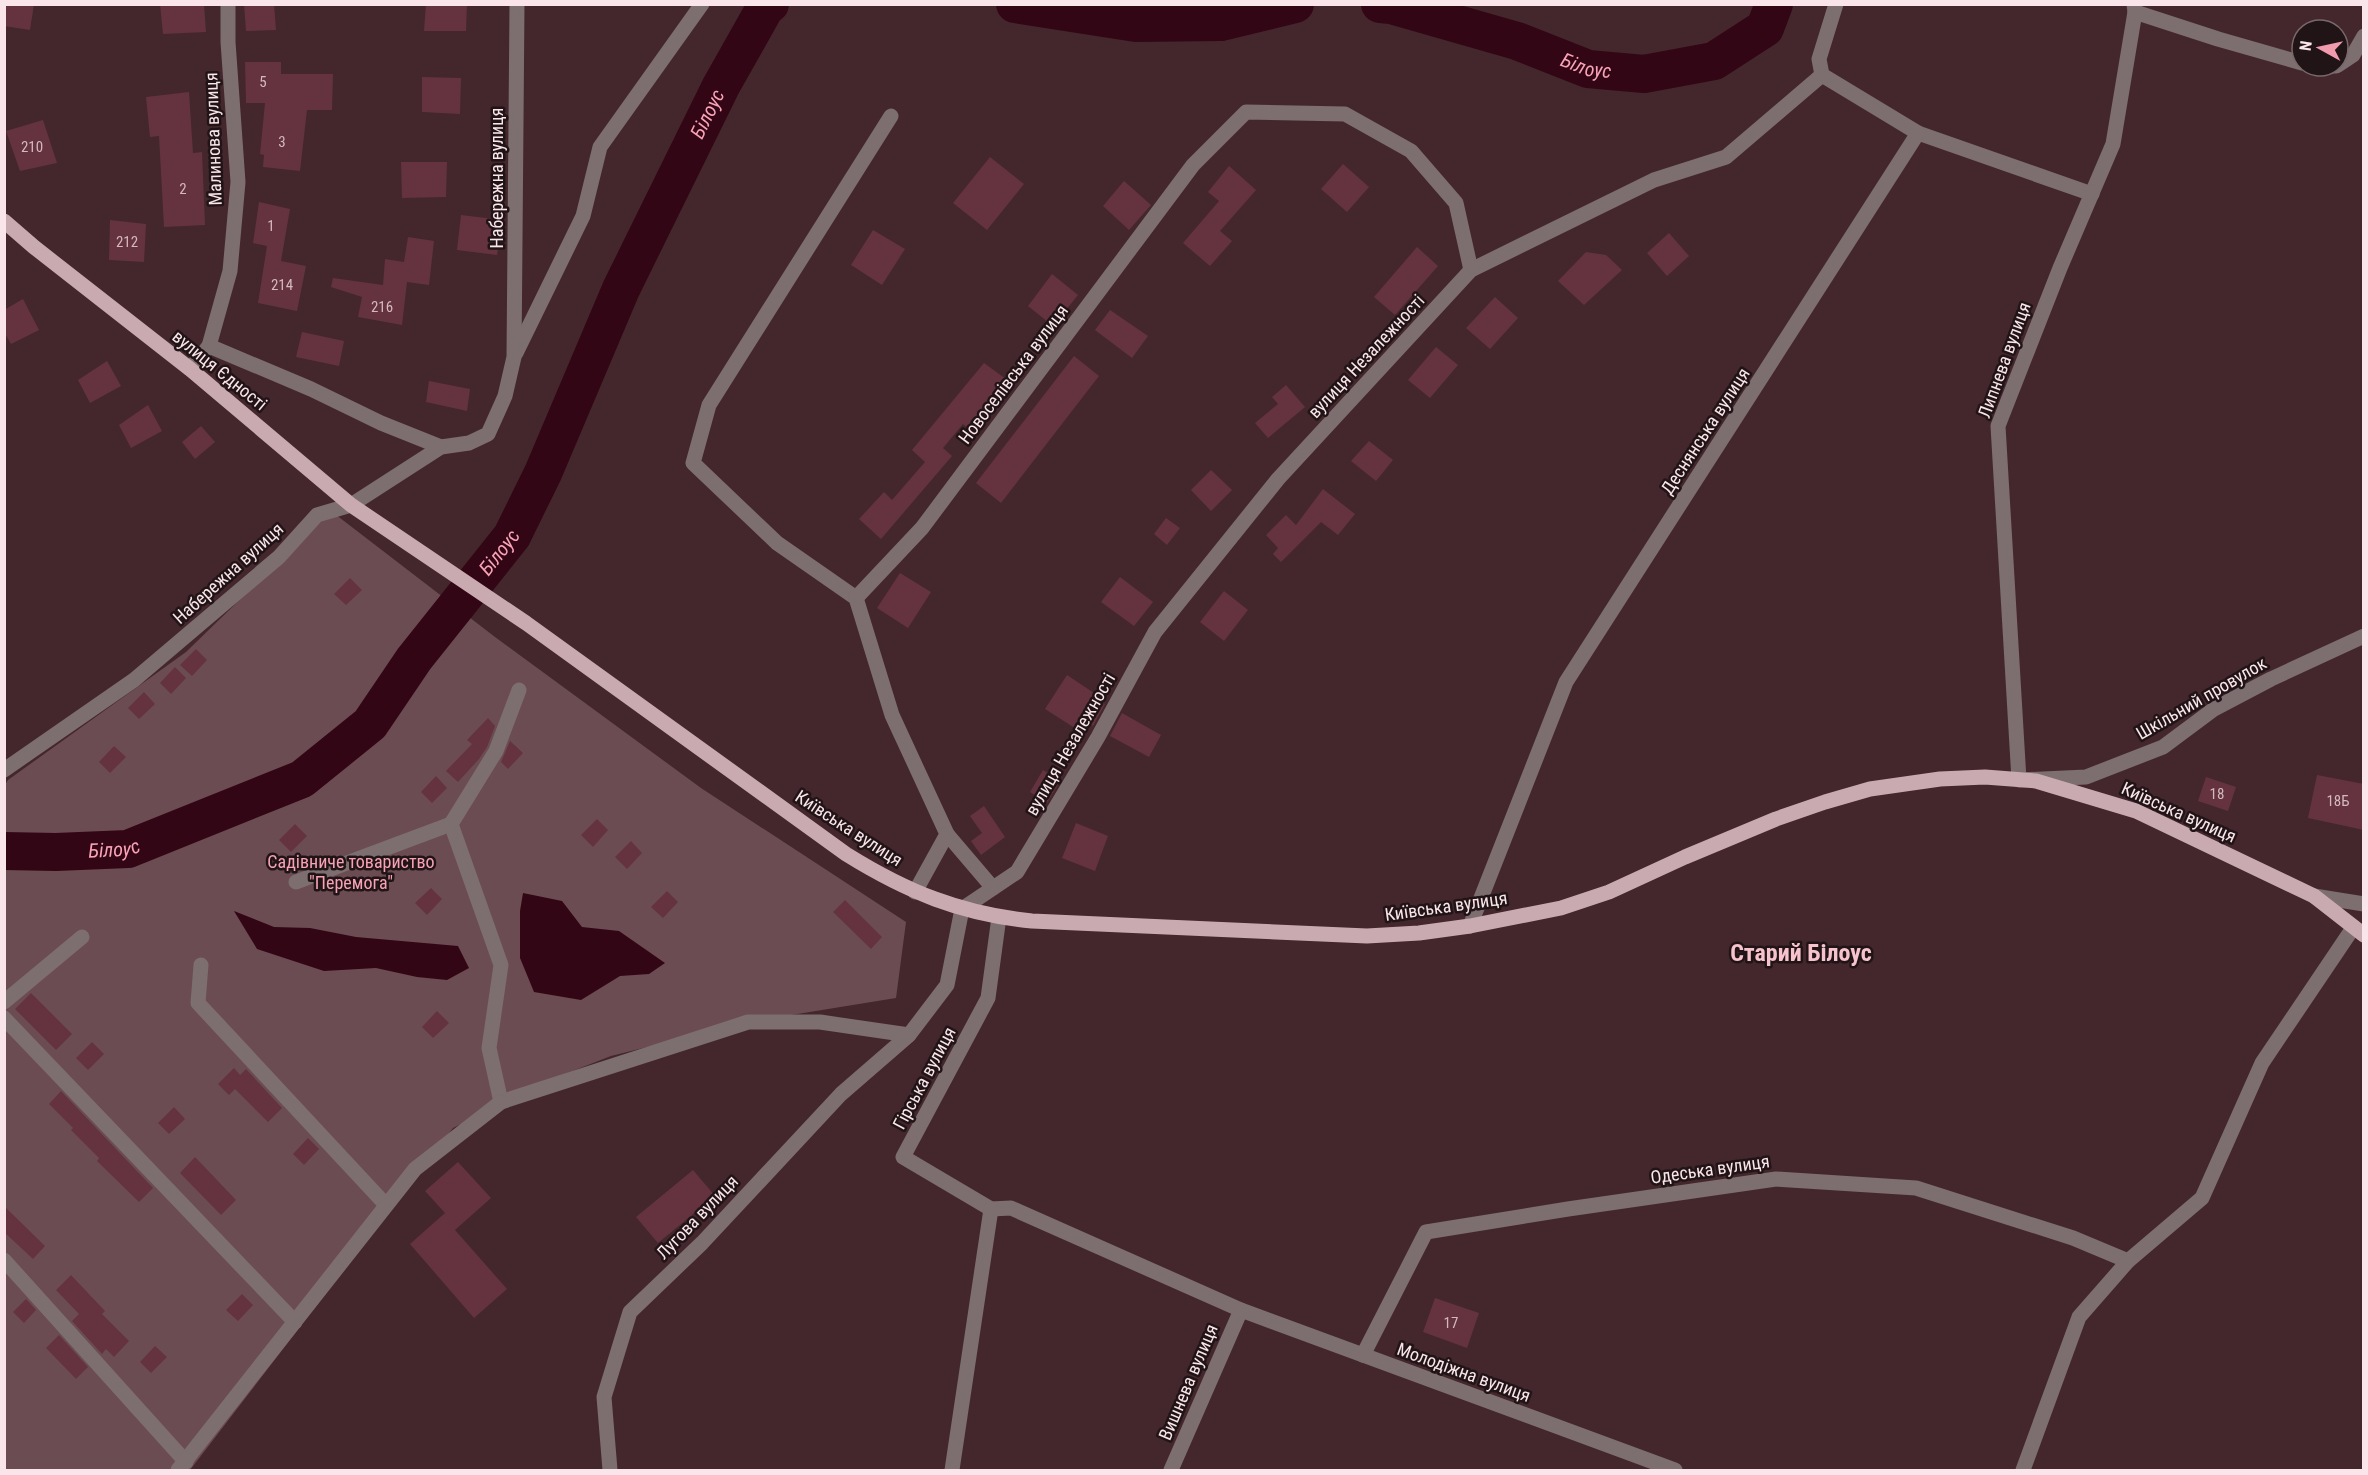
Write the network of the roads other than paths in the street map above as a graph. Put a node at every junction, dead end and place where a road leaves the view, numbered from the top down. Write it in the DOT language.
graph roads {
  1 [pos="228,4"];
  2 [pos="517,4"];
  3 [pos="702,4"];
  4 [pos="1836,4"];
  5 [pos="2134,8"];
  6 [pos="2364,36"];
  7 [pos="2350,57"];
  8 [pos="2290,60"];
  9 [pos="1822,75"];
  10 [pos="891,116"];
  11 [pos="1918,134"];
  12 [pos="2092,194"];
  13 [pos="4,220"];
  14 [pos="1471,270"];
  15 [pos="209,346"];
  16 [pos="514,357"];
  17 [pos="190,369"];
  18 [pos="441,447"];
  19 [pos="351,505"];
  20 [pos="411,548"];
  21 [pos="856,598"];
  22 [pos="2364,636"];
  23 [pos="519,690"];
  24 [pos="4,770"];
  25 [pos="2019,780"];
  26 [pos="451,824"];
  27 [pos="947,834"];
  28 [pos="296,882"];
  29 [pos="993,888"];
  30 [pos="915,892"];
  31 [pos="2314,896"];
  32 [pos="2364,904"];
  33 [pos="962,909"];
  34 [pos="999,917"];
  35 [pos="1470,926"];
  36 [pos="2358,932"];
  37 [pos="82,937"];
  38 [pos="201,965"];
  39 [pos="4,1002"];
  40 [pos="4,1018"];
  41 [pos="909,1035"];
  42 [pos="501,1102"];
  43 [pos="386,1205"];
  44 [pos="991,1209"];
  45 [pos="4,1260"];
  46 [pos="2128,1261"];
  47 [pos="1240,1310"];
  48 [pos="295,1322"];
  49 [pos="1363,1355"];
  50 [pos="182,1466"];
  51 [pos="610,1470"];
  52 [pos="952,1470"];
  53 [pos="1171,1470"];
  54 [pos="1675,1470"];
  55 [pos="2023,1470"];
  1 -- 15 [label="street, Малинова вулиця"];
  2 -- 16 [label="street, Набережна вулиця"];
  3 -- 16 [label="street"];
  4 -- 9 [label="street"];
  5 -- 8 [label="street"];
  5 -- 12 [label="street, Липнева вулиця"];
  6 -- 7 [label="street"];
  9 -- 11 [label="street"];
  9 -- 14 [label="street, вулиця Незалежності"];
  10 -- 21 [label="street"];
  11 -- 12 [label="street"];
  11 -- 35 [label="street, Деснянська вулиця"];
  12 -- 25 [label="street, Липнева вулиця"];
  13 -- 17 [label="main road, вулиця Єдності"];
  14 -- 21 [label="street, Новоселівська вулиця"];
  14 -- 29 [label="street, вулиця Незалежності"];
  15 -- 17 [label="street, Малинова вулиця"];
  15 -- 18 [label="street"];
  16 -- 18 [label="street, Набережна вулиця"];
  17 -- 19 [label="main road, вулиця Єдності"];
  18 -- 19 [label="street, Набережна вулиця"];
  19 -- 20 [label="main road, вулиця Єдності"];
  19 -- 24 [label="street, Набережна вулиця"];
  20 -- 30 [label="main road, Київська вулиця"];
  21 -- 27 [label="street"];
  22 -- 25 [label="street, Шкільний провулок"];
  23 -- 26 [label="street"];
  25 -- 31 [label="main road, Київська вулиця"];
  25 -- 35 [label="main road, Київська вулиця"];
  26 -- 28 [label="street"];
  26 -- 42 [label="street"];
  27 -- 29 [label="street"];
  27 -- 30 [label="street"];
  29 -- 33 [label="street, вулиця Незалежності"];
  30 -- 33 [label="main road, Київська вулиця"];
  31 -- 32 [label="street"];
  31 -- 36 [label="main road, Київська вулиця"];
  33 -- 34 [label="main road, Київська вулиця"];
  33 -- 41 [label="street, Лугова вулиця"];
  34 -- 35 [label="main road, Київська вулиця"];
  34 -- 44 [label="street, Гірська вулиця"];
  36 -- 46 [label="street"];
  37 -- 39 [label="street"];
  38 -- 43 [label="street"];
  40 -- 48 [label="street"];
  41 -- 42 [label="street"];
  41 -- 51 [label="street, Лугова вулиця"];
  42 -- 43 [label="street"];
  43 -- 48 [label="street"];
  44 -- 47 [label="street, Молодіжна вулиця"];
  44 -- 52 [label="street"];
  45 -- 50 [label="street"];
  46 -- 49 [label="street, Одеська вулиця"];
  46 -- 55 [label="street"];
  47 -- 49 [label="street, Молодіжна вулиця"];
  47 -- 53 [label="street, Вишнева вулиця"];
  48 -- 50 [label="street"];
  49 -- 54 [label="street, Молодіжна вулиця"];
}
